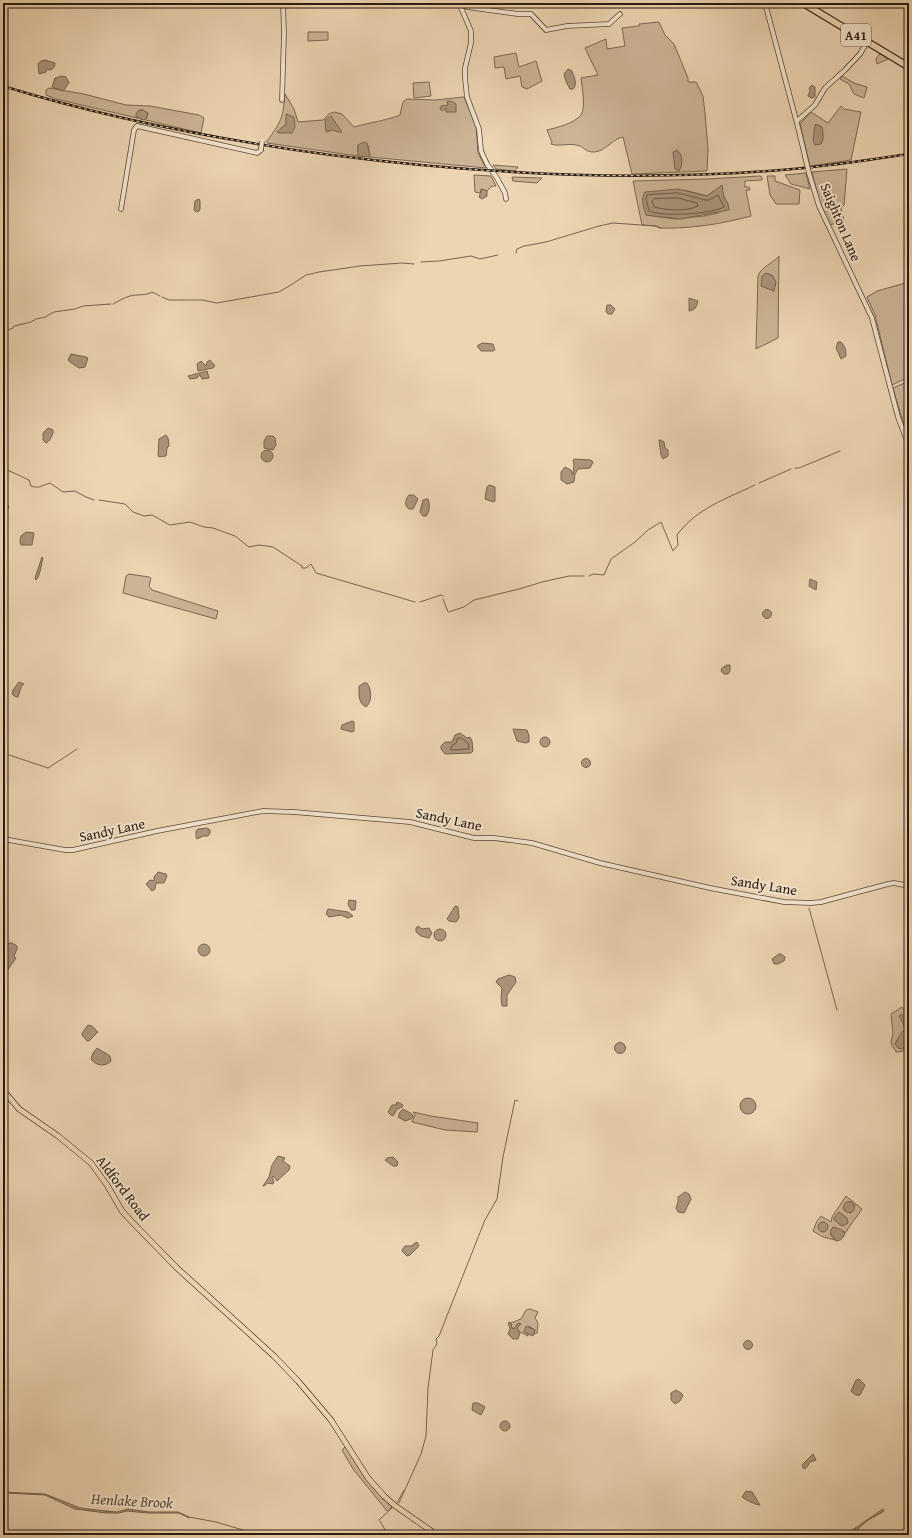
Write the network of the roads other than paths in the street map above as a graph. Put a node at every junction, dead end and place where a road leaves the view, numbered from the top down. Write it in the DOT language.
graph roads {
  1 [pos="282,3"];
  2 [pos="460,3"];
  3 [pos="765,3"];
  4 [pos="803,3"];
  5 [pos="620,14"];
  6 [pos="867,42"];
  7 [pos="909,67"];
  8 [pos="282,100"];
  9 [pos="797,121"];
  10 [pos="262,141"];
  11 [pos="506,199"];
  12 [pos="121,209"];
  13 [pos="909,446"];
  14 [pos="3,839"];
  15 [pos="909,886"];
  16 [pos="3,1090"];
  17 [pos="437,1535"];
  1 -- 8 [label="street"];
  2 -- 5 [label="street"];
  2 -- 11 [label="street"];
  3 -- 9 [label="street, Saighton Lane"];
  4 -- 6 [label="highway, A41"];
  6 -- 7 [label="highway, A41"];
  6 -- 9 [label="street"];
  9 -- 13 [label="street, Saighton Lane, bridge"];
  10 -- 12 [label="street, bridge"];
  14 -- 15 [label="street, Sandy Lane"];
  16 -- 17 [label="main road, Aldford Road"];
}
